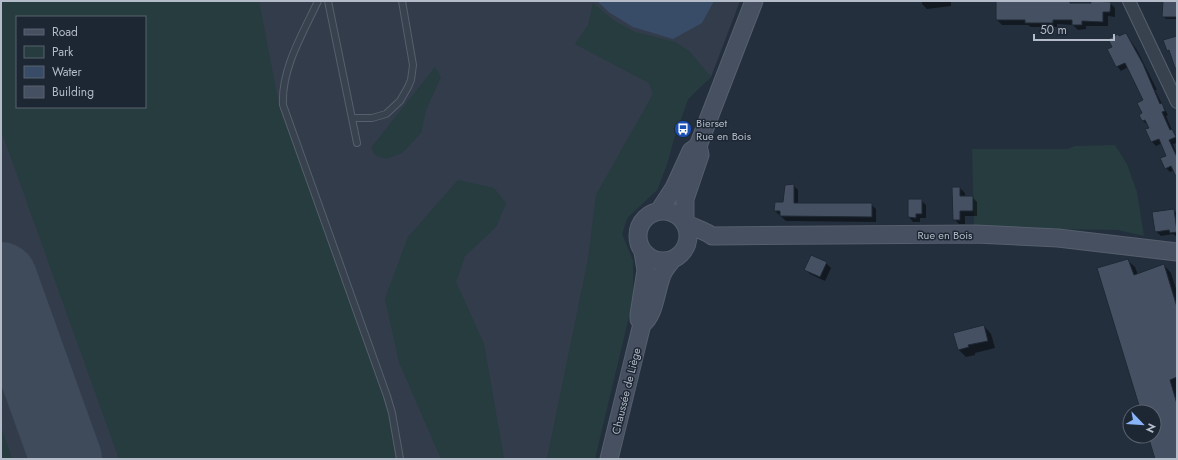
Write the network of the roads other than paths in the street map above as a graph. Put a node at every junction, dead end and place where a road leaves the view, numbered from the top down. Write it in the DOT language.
graph roads {
  1 [pos="318,1"];
  2 [pos="328,1"];
  3 [pos="402,1"];
  4 [pos="754,1"];
  5 [pos="1129,1"];
  6 [pos="1177,102"];
  7 [pos="352,118"];
  8 [pos="357,143"];
  9 [pos="698,146"];
  10 [pos="659,211"];
  11 [pos="685,223"];
  12 [pos="712,236"];
  13 [pos="643,252"];
  14 [pos="1177,252"];
  15 [pos="677,256"];
  16 [pos="642,324"];
  17 [pos="400,459"];
  18 [pos="609,459"];
  1 -- 17 [label="lane"];
  2 -- 7 [label="lane"];
  3 -- 7 [label="lane"];
  4 -- 9 [label="main road"];
  5 -- 6 [label="street"];
  7 -- 8 [label="lane"];
  9 -- 10 [label="main road"];
  9 -- 11 [label="main road"];
  10 -- 11 [label="main road"];
  10 -- 13 [label="main road"];
  11 -- 12 [label="main road, Rue en Bois"];
  11 -- 15 [label="main road"];
  12 -- 14 [label="main road, Rue en Bois"];
  12 -- 15 [label="main road, Rue en Bois"];
  13 -- 15 [label="main road"];
  13 -- 16 [label="main road, Chaussée de Liège"];
  15 -- 16 [label="main road, Chaussée de Liège"];
  16 -- 18 [label="main road, Chaussée de Liège"];
}
